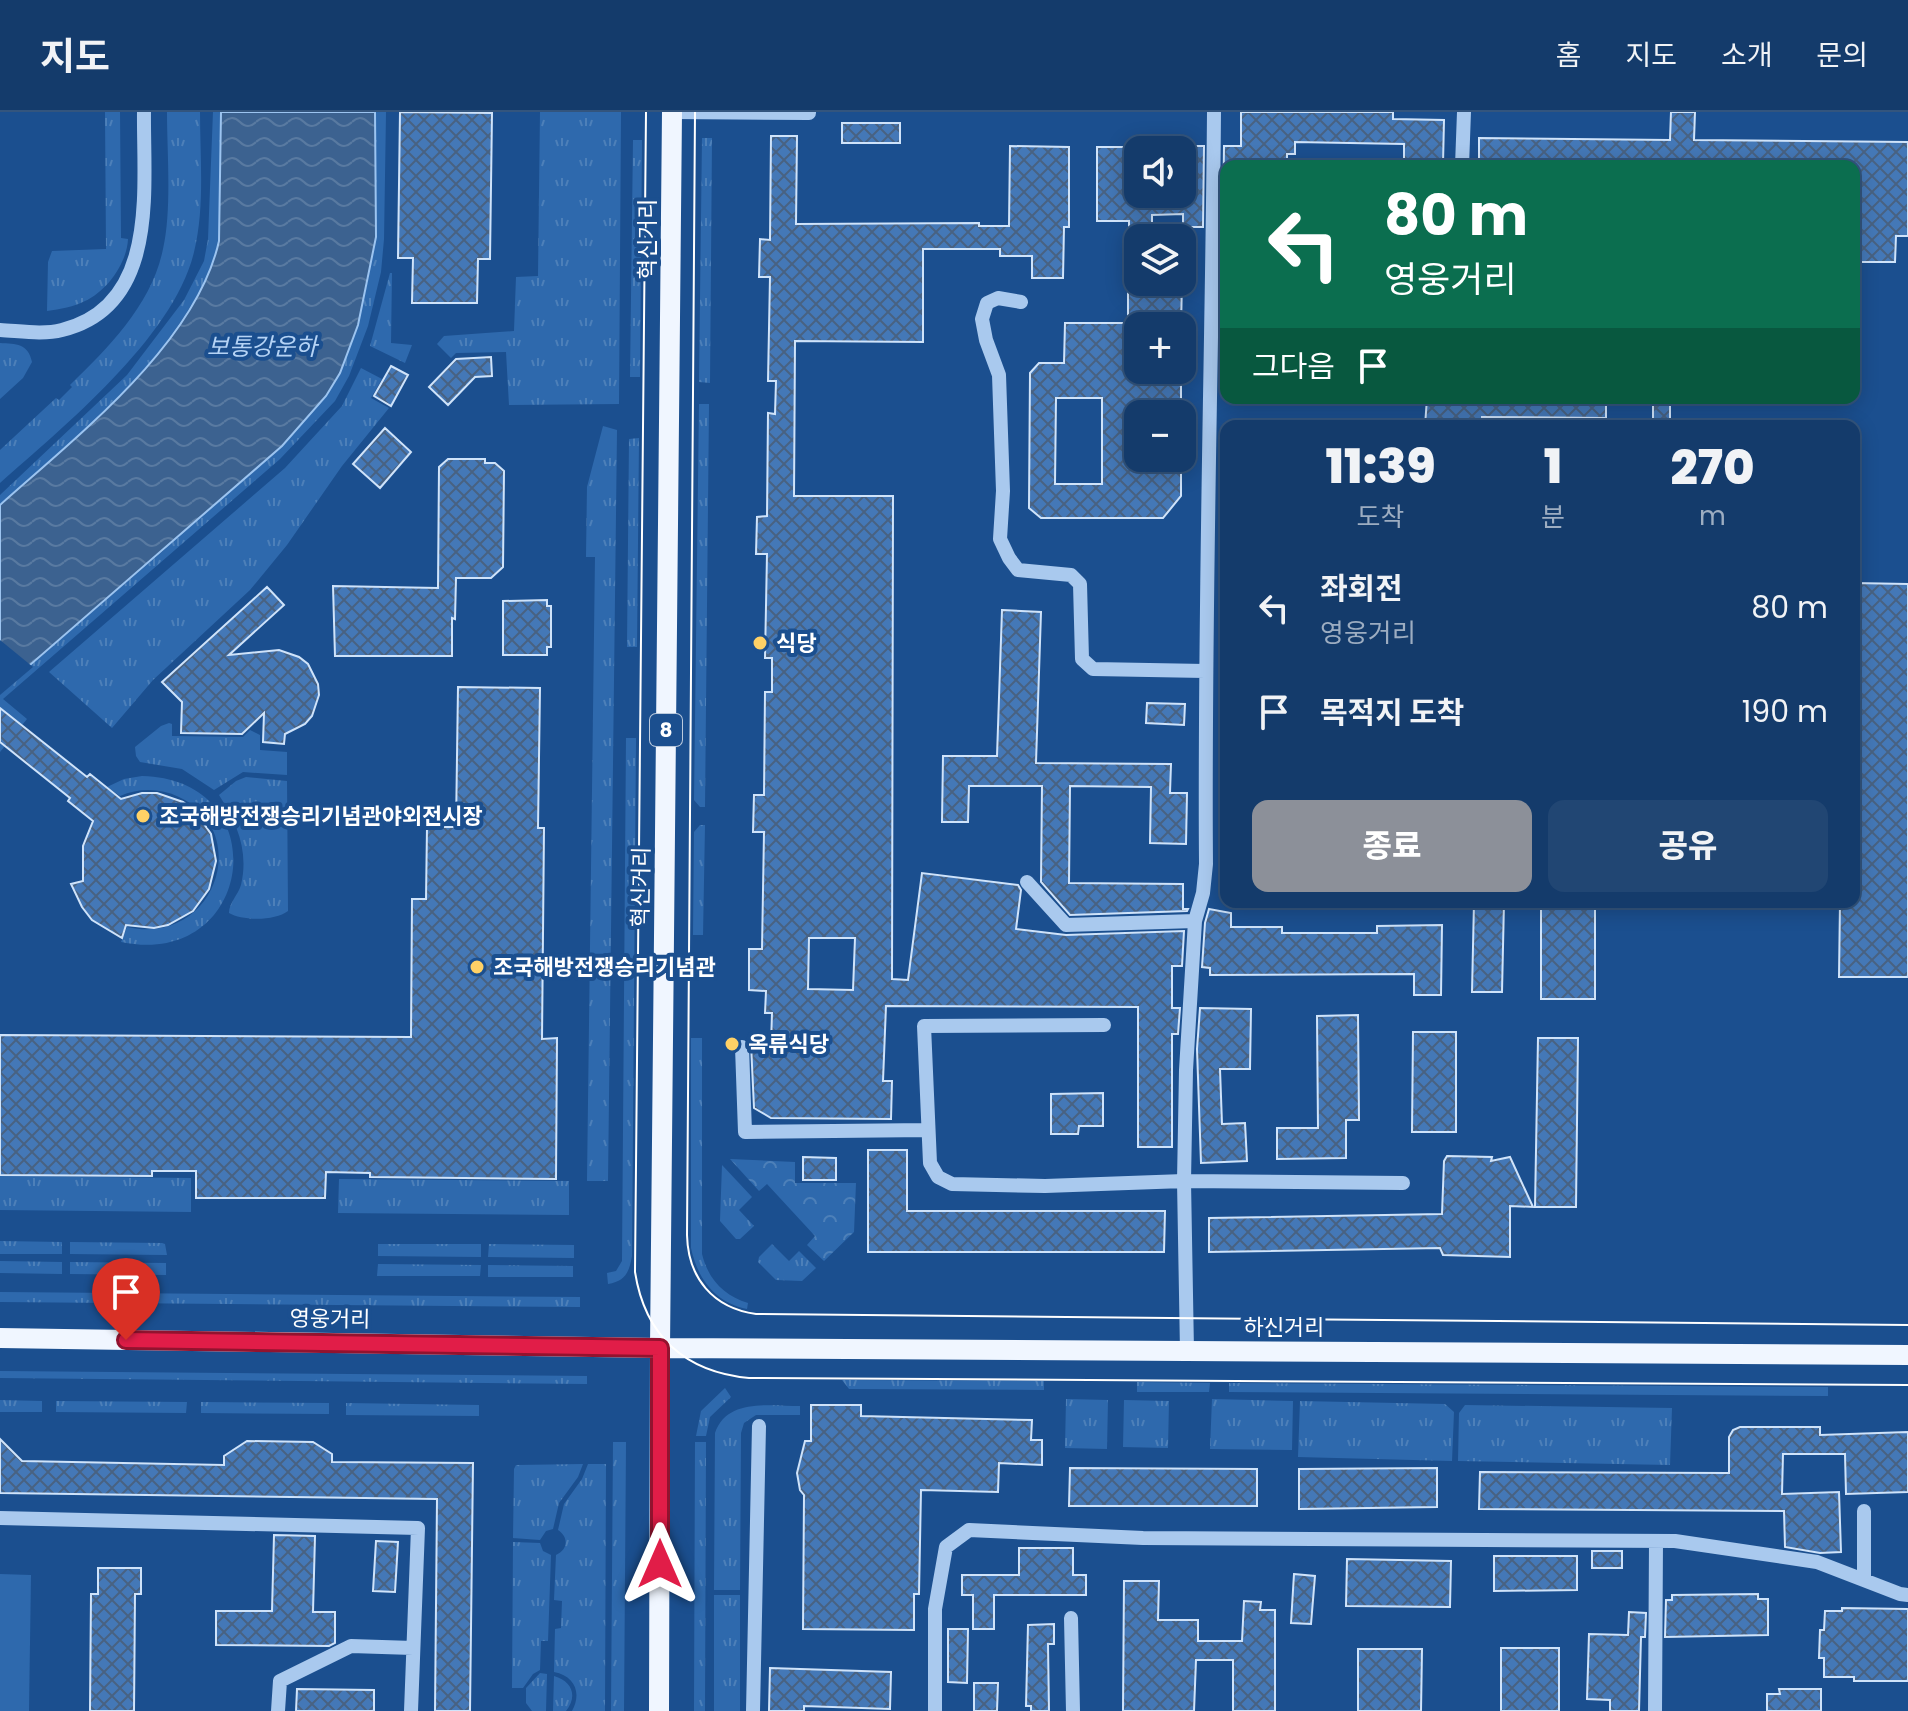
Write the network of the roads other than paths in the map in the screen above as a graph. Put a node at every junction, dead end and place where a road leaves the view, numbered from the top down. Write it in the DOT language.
graph roads {
  1 [pos="144,112"];
  2 [pos="673,112"];
  3 [pos="1214,112"];
  4 [pos="1464,112"];
  5 [pos="809,113"];
  6 [pos="1462,160"];
  7 [pos="1219,246"];
  8 [pos="1021,302"];
  9 [pos="0,330"];
  10 [pos="1205,671"];
  11 [pos="1027,882"];
  12 [pos="1195,921"];
  13 [pos="1104,1025"];
  14 [pos="742,1047"];
  15 [pos="928,1130"];
  16 [pos="1184,1181"];
  17 [pos="1403,1183"];
  18 [pos="0,1338"];
  19 [pos="660,1348"];
  20 [pos="1187,1351"];
  21 [pos="1908,1355"];
  22 [pos="759,1426"];
  23 [pos="1864,1511"];
  24 [pos="0,1518"];
  25 [pos="1656,1541"];
  26 [pos="1864,1580"];
  27 [pos="1908,1595"];
  28 [pos="1071,1618"];
  29 [pos="413,1648"];
  30 [pos="278,1711"];
  31 [pos="411,1711"];
  32 [pos="659,1711"];
  33 [pos="753,1711"];
  34 [pos="935,1711"];
  35 [pos="1073,1711"];
  36 [pos="1655,1711"];
  1 -- 9 [label="street"];
  2 -- 5 [label="street"];
  2 -- 19 [label="main road, 혁신거리 / 8"];
  3 -- 7 [label="street"];
  4 -- 6 [label="street"];
  7 -- 10 [label="street"];
  8 -- 10 [label="street"];
  10 -- 12 [label="street"];
  11 -- 12 [label="street"];
  12 -- 16 [label="street"];
  13 -- 15 [label="street"];
  14 -- 15 [label="street"];
  15 -- 16 [label="street"];
  16 -- 17 [label="street"];
  16 -- 20 [label="street"];
  18 -- 19 [label="main road, 영웅거리"];
  19 -- 20 [label="main road, 하신거리"];
  19 -- 32 [label="main road, 혁신거리 / 8"];
  20 -- 21 [label="main road, 하신거리"];
  22 -- 33 [label="street"];
  23 -- 26 [label="street"];
  24 -- 29 [label="street"];
  25 -- 26 [label="street"];
  25 -- 34 [label="street"];
  25 -- 36 [label="street"];
  26 -- 27 [label="street"];
  28 -- 35 [label="street"];
  29 -- 30 [label="street"];
  29 -- 31 [label="street"];
}
